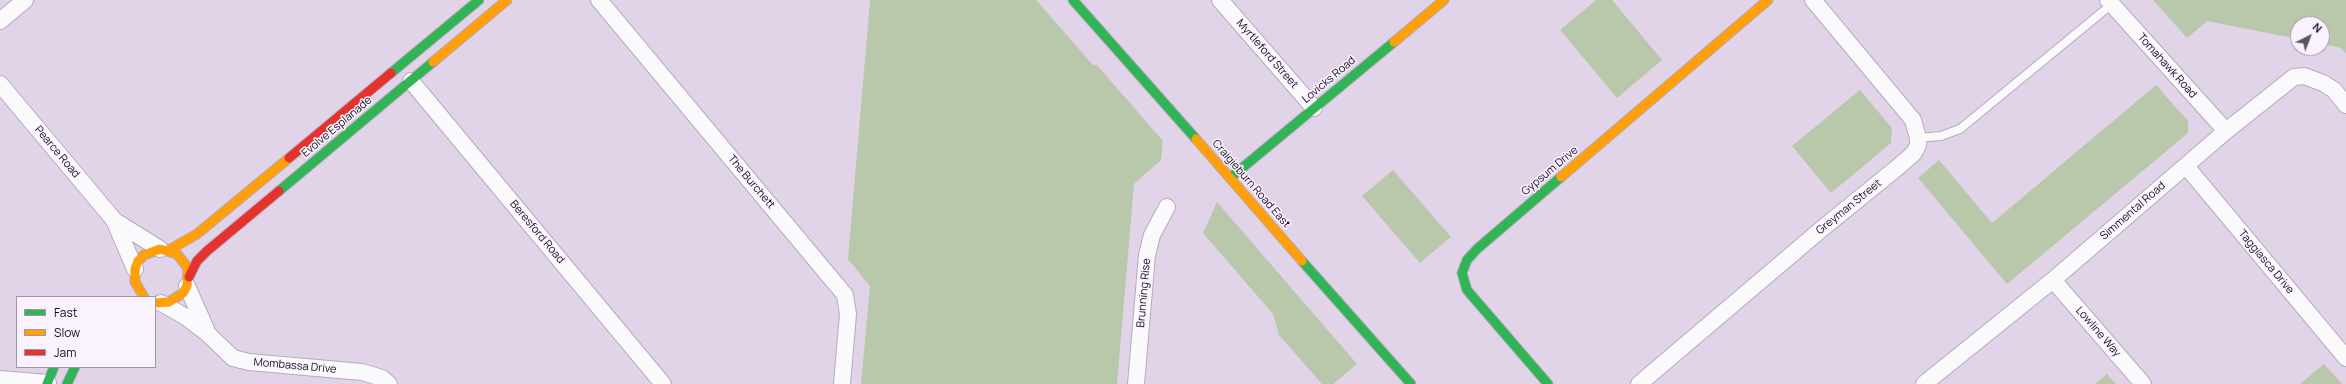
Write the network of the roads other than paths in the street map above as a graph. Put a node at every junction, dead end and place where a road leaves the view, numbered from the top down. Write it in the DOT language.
graph roads {
  1 [pos="26,0"];
  2 [pos="479,0"];
  3 [pos="507,0"];
  4 [pos="599,0"];
  5 [pos="1073,0"];
  6 [pos="1220,0"];
  7 [pos="1444,0"];
  8 [pos="1768,0"];
  9 [pos="1813,0"];
  10 [pos="2110,2"];
  11 [pos="0,21"];
  12 [pos="399,67"];
  13 [pos="411,81"];
  14 [pos="0,84"];
  15 [pos="2346,105"];
  16 [pos="1314,108"];
  17 [pos="2226,131"];
  18 [pos="1918,138"];
  19 [pos="2186,166"];
  20 [pos="1230,178"];
  21 [pos="1167,207"];
  22 [pos="114,220"];
  23 [pos="165,250"];
  24 [pos="135,276"];
  25 [pos="2053,280"];
  26 [pos="188,282"];
  27 [pos="127,292"];
  28 [pos="144,296"];
  29 [pos="158,303"];
  30 [pos="208,334"];
  31 [pos="2346,358"];
  32 [pos="54,368"];
  33 [pos="75,368"];
  34 [pos="0,379"];
  35 [pos="48,384"];
  36 [pos="67,384"];
  37 [pos="389,384"];
  38 [pos="664,384"];
  39 [pos="842,384"];
  40 [pos="1136,384"];
  41 [pos="1411,384"];
  42 [pos="1548,384"];
  43 [pos="1639,384"];
  44 [pos="1924,384"];
  45 [pos="2143,384"];
  1 -- 11 [label="street"];
  2 -- 12 [label="street, Evolve Esplanade"];
  3 -- 13 [label="street, Evolve Esplanade"];
  4 -- 39 [label="street, The Burchett"];
  5 -- 20 [label="street, Craigieburn Road East"];
  6 -- 16 [label="street, Myrtleford Street"];
  7 -- 16 [label="street, Lovicks Road"];
  8 -- 42 [label="street, Gypsum Drive"];
  9 -- 18 [label="street"];
  10 -- 17 [label="street, Tomahawk Road"];
  10 -- 18 [label="lane"];
  12 -- 13 [label="street"];
  12 -- 23 [label="street, Evolve Esplanade"];
  13 -- 26 [label="street, Evolve Esplanade"];
  13 -- 38 [label="street, Beresford Road"];
  14 -- 22 [label="street, Pearce Road"];
  15 -- 17 [label="street, Simmental Road"];
  16 -- 20 [label="street, Lovicks Road"];
  17 -- 19 [label="street, Simmental Road"];
  18 -- 43 [label="street, Greyman Street"];
  19 -- 25 [label="street, Simmental Road"];
  19 -- 31 [label="street, Taggiasca Drive"];
  20 -- 41 [label="street, Craigieburn Road East"];
  21 -- 40 [label="street, Brunning Rise"];
  22 -- 23 [label="street, Pearce Road"];
  22 -- 24 [label="street, Pearce Road"];
  23 -- 24 [label="street, Evolve Esplanade"];
  23 -- 26 [label="street"];
  24 -- 27 [label="street"];
  24 -- 28 [label="street"];
  25 -- 44 [label="street, Simmental Road"];
  25 -- 45 [label="street, Lowline Way"];
  26 -- 29 [label="street, Evolve Esplanade"];
  26 -- 30 [label="street, Mombassa Drive"];
  29 -- 30 [label="street, Mombassa Drive"];
  30 -- 37 [label="street, Mombassa Drive"];
  32 -- 35 [label="street"];
  33 -- 36 [label="street"];
  34 -- 35 [label="street"];
}
